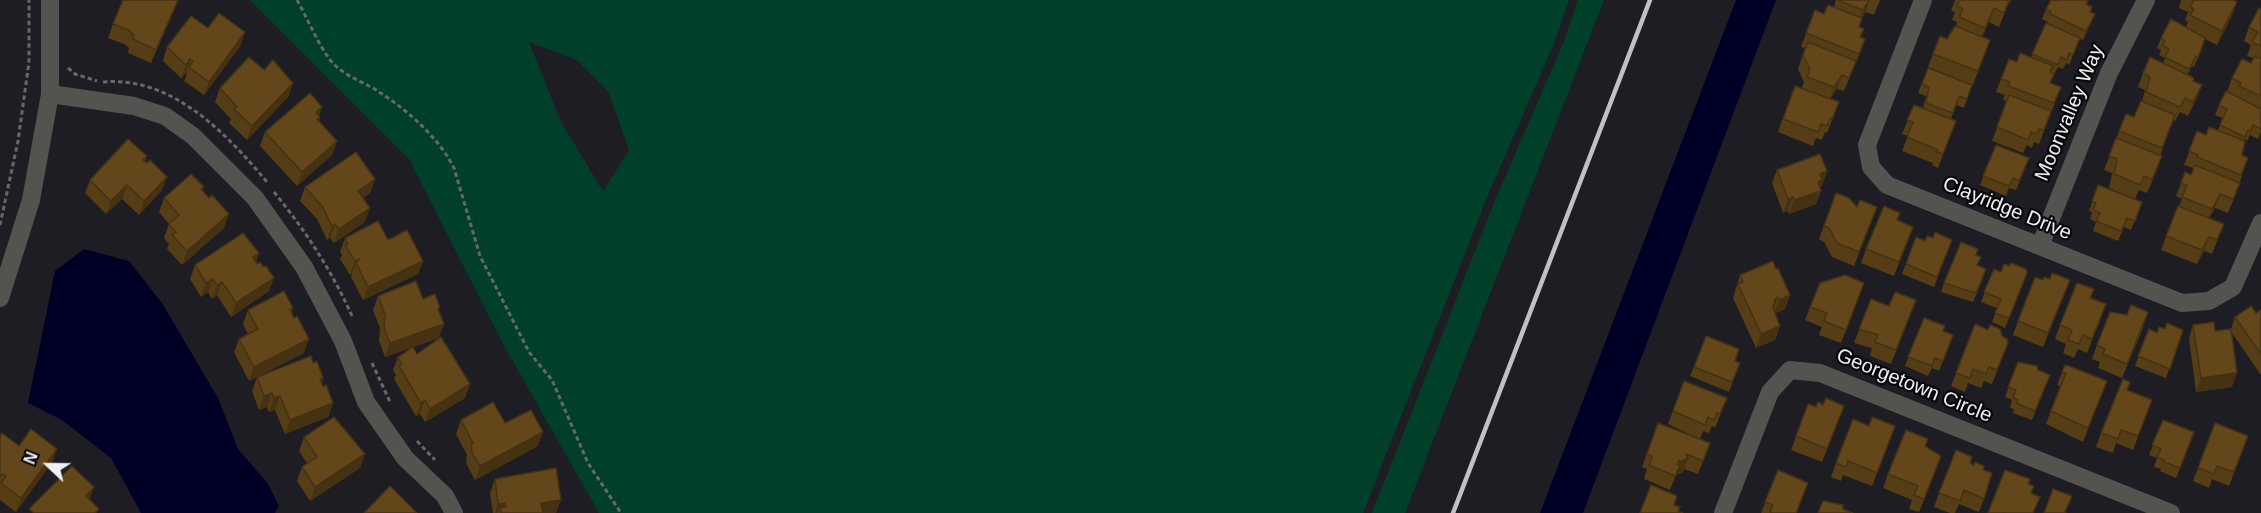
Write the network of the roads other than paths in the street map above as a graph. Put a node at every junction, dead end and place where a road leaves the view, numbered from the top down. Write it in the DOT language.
graph roads {
  1 [pos="50,0"];
  2 [pos="1923,0"];
  3 [pos="2146,0"];
  4 [pos="50,94"];
  5 [pos="2261,223"];
  6 [pos="2040,246"];
  7 [pos="0,298"];
  8 [pos="2131,506"];
  9 [pos="454,513"];
  10 [pos="1723,513"];
  11 [pos="2171,513"];
  1 -- 4 [label="street"];
  2 -- 6 [label="street, Clayridge Drive"];
  3 -- 6 [label="street, Moonvalley Way"];
  4 -- 7 [label="street"];
  4 -- 9 [label="street"];
  5 -- 6 [label="street, Clayridge Drive"];
  8 -- 10 [label="street, Georgetown Circle"];
  8 -- 11 [label="street, Georgetown Circle"];
}
